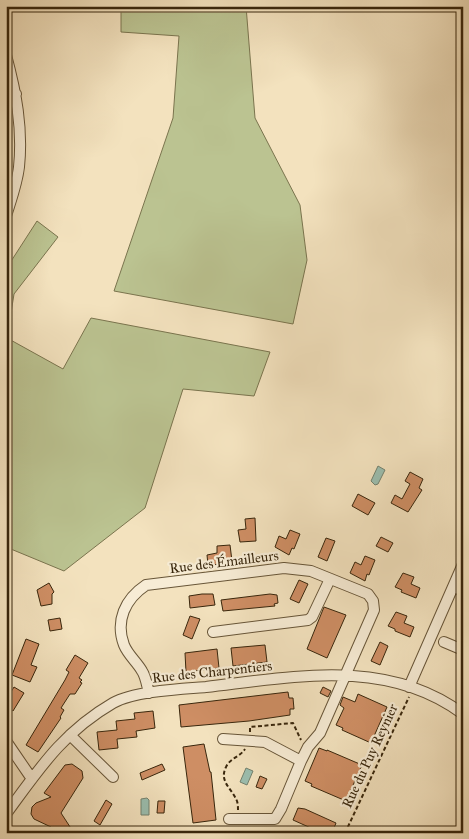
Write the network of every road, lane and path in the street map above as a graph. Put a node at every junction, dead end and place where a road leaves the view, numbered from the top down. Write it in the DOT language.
graph roads {
  1 [pos="6,55"];
  2 [pos="11,93"];
  3 [pos="11,184"];
  4 [pos="6,216"];
  5 [pos="463,564"];
  6 [pos="330,579"];
  7 [pos="213,632"];
  8 [pos="444,642"];
  9 [pos="463,650"];
  10 [pos="346,674"];
  11 [pos="411,688"];
  12 [pos="149,693"];
  13 [pos="463,714"];
  14 [pos="70,734"];
  15 [pos="224,739"];
  16 [pos="6,741"];
  17 [pos="248,741"];
  18 [pos="308,747"];
  19 [pos="301,761"];
  20 [pos="113,777"];
  21 [pos="32,779"];
  22 [pos="6,814"];
  23 [pos="234,819"];
  24 [pos="345,833"];
  1 -- 2 [label="street"];
  2 -- 3 [label="street"];
  3 -- 4 [label="street"];
  5 -- 11 [label="street"];
  6 -- 7 [label="street"];
  6 -- 10 [label="street, Rue des Émailleurs"];
  6 -- 12 [label="street, Rue des Émailleurs"];
  8 -- 9 [label="street"];
  10 -- 11 [label="street, Rue des Charpentiers"];
  10 -- 12 [label="street, Rue des Charpentiers"];
  10 -- 18 [label="street, Rue des Émailleurs"];
  11 -- 13 [label="street, Rue des Charpentiers"];
  11 -- 24 [label="path, Rue du Puy Reynier"];
  12 -- 14 [label="street, Rue des Charpentiers"];
  14 -- 20 [label="street"];
  14 -- 21 [label="street, Rue des Charpentiers"];
  15 -- 17 [label="street"];
  16 -- 21 [label="street"];
  17 -- 18 [label="path"];
  17 -- 19 [label="street"];
  17 -- 23 [label="path"];
  18 -- 19 [label="street, Rue des Émailleurs"];
  19 -- 23 [label="street, Rue des Émailleurs"];
  21 -- 22 [label="street, Rue des Charpentiers"];
}
